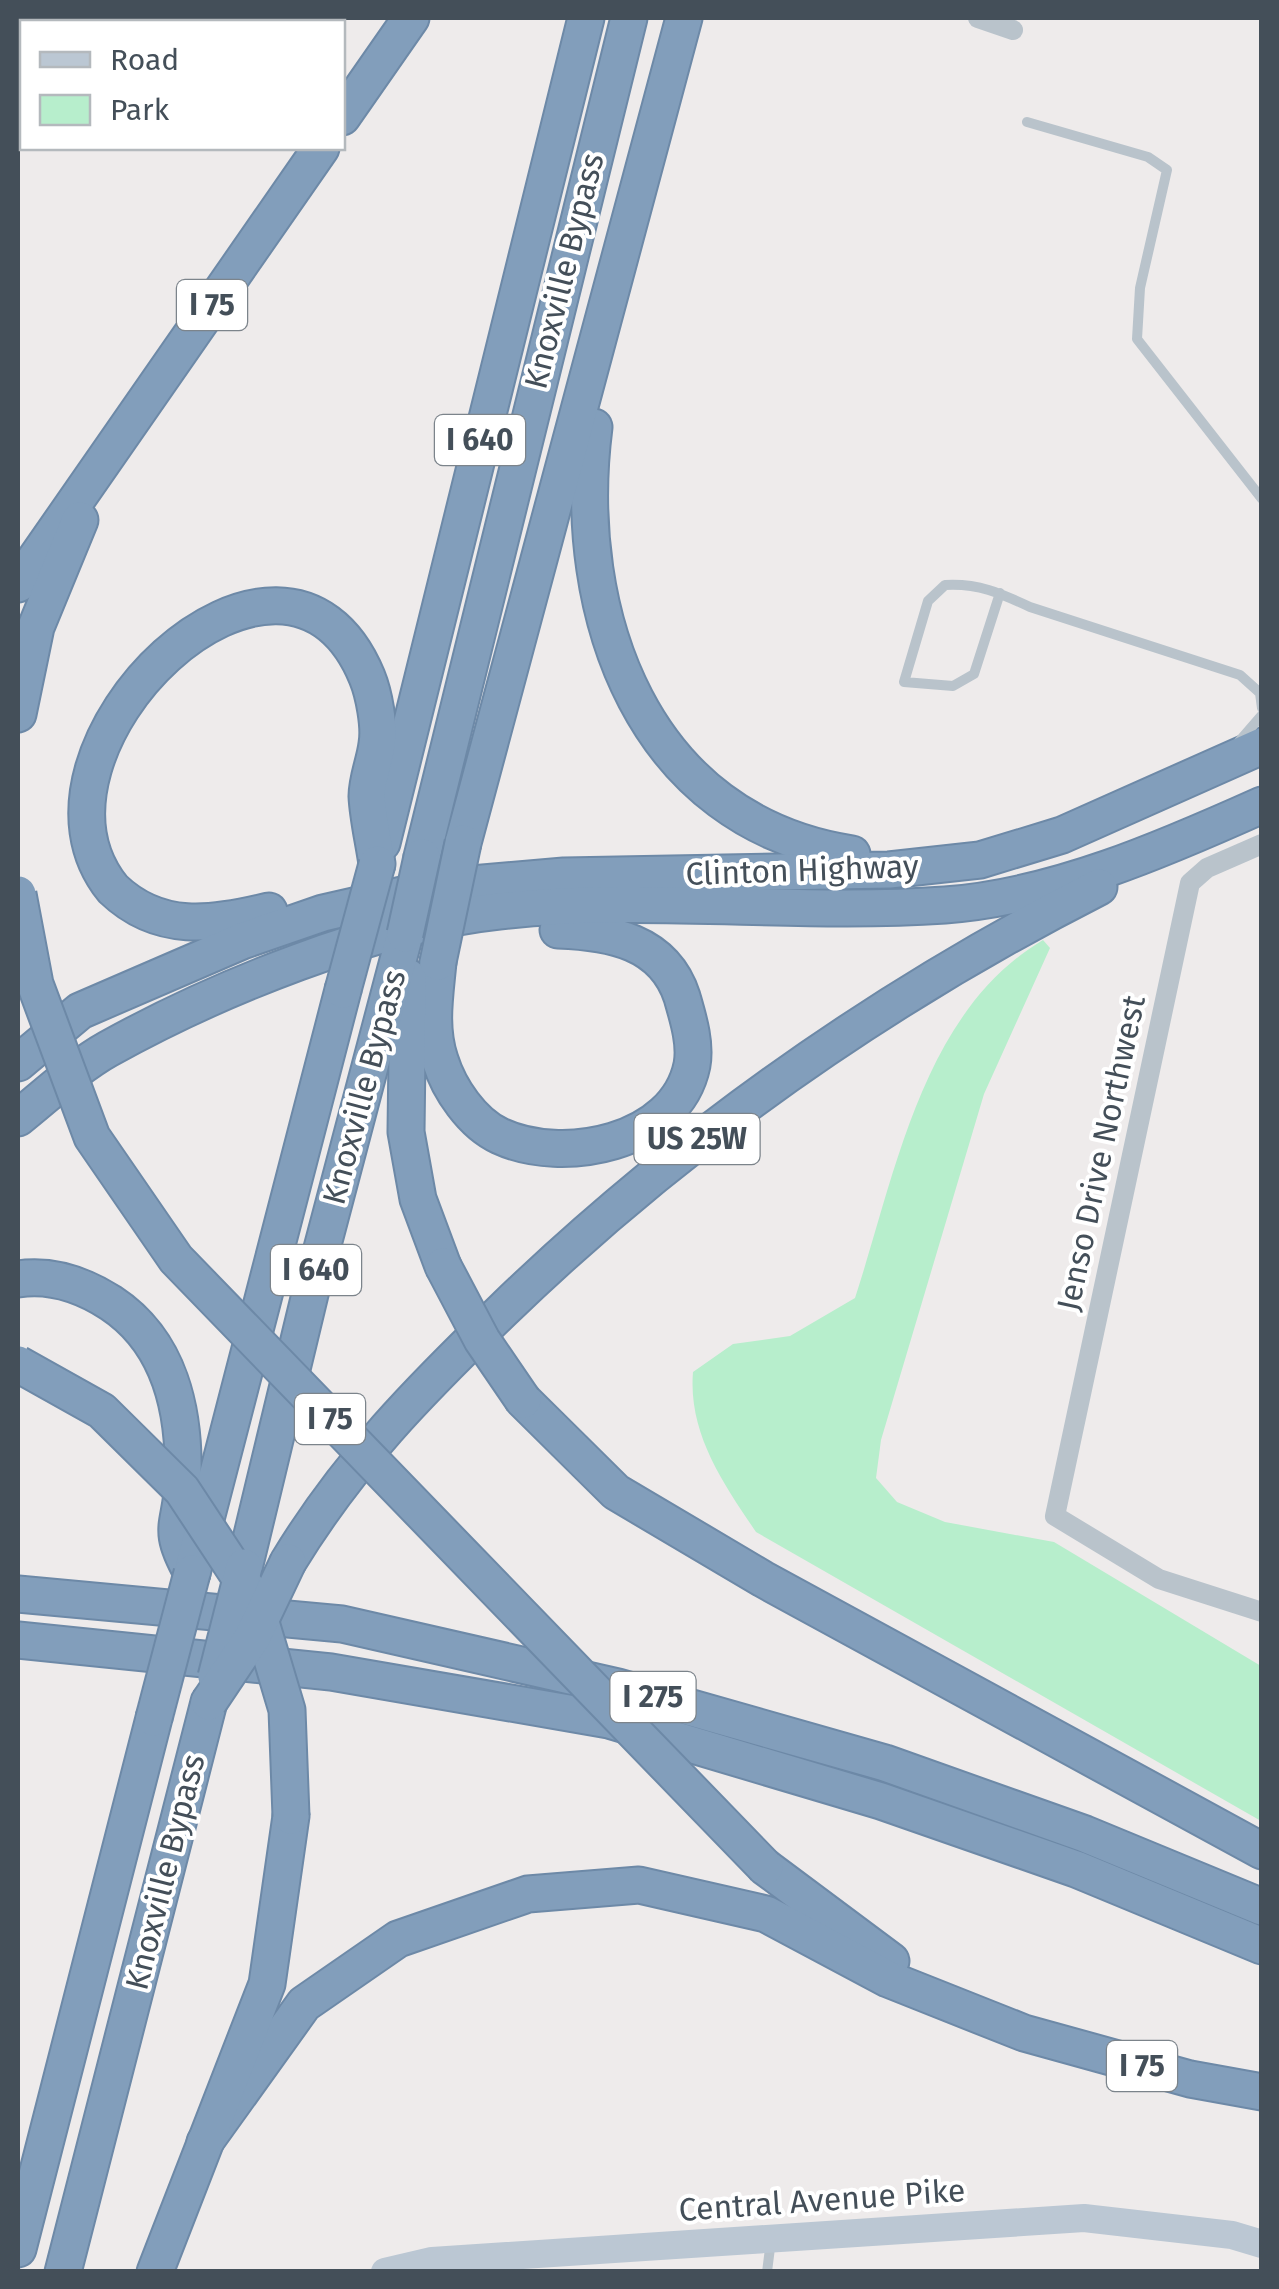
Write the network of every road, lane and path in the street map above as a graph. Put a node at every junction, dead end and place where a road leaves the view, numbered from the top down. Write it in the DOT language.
graph roads {
  1 [pos="411,18"];
  2 [pos="586,18"];
  3 [pos="629,18"];
  4 [pos="684,18"];
  5 [pos="978,18"];
  6 [pos="1013,30"];
  7 [pos="345,113"];
  8 [pos="1027,122"];
  9 [pos="320,150"];
  10 [pos="610,307"];
  11 [pos="104,464"];
  12 [pos="1262,499"];
  13 [pos="18,584"];
  14 [pos="1000,593"];
  15 [pos="1262,712"];
  16 [pos="18,714"];
  17 [pos="1262,746"];
  18 [pos="1196,776"];
  19 [pos="1262,804"];
  20 [pos="1201,832"];
  21 [pos="1262,844"];
  22 [pos="377,864"];
  23 [pos="941,866"];
  24 [pos="18,894"];
  25 [pos="323,913"];
  26 [pos="454,919"];
  27 [pos="413,970"];
  28 [pos="18,1063"];
  29 [pos="18,1118"];
  30 [pos="18,1279"];
  31 [pos="18,1364"];
  32 [pos="192,1572"];
  33 [pos="18,1579"];
  34 [pos="18,1594"];
  35 [pos="134,1602"];
  36 [pos="1262,1612"];
  37 [pos="18,1640"];
  38 [pos="206,1714"];
  39 [pos="1262,1850"];
  40 [pos="1262,1907"];
  41 [pos="1262,1946"];
  42 [pos="1024,2033"];
  43 [pos="1262,2092"];
  44 [pos="206,2142"];
  45 [pos="771,2239"];
  46 [pos="1262,2244"];
  47 [pos="18,2248"];
  48 [pos="63,2272"];
  49 [pos="155,2272"];
  50 [pos="385,2272"];
  51 [pos="767,2272"];
  1 -- 7 [label="highway"];
  2 -- 22 [label="highway, Knoxville Bypass / I 640"];
  3 -- 27 [label="highway, Knoxville Bypass / I 640, bridge"];
  4 -- 10 [label="highway"];
  5 -- 6 [label="street"];
  8 -- 12 [label="lane"];
  9 -- 11 [label="highway, I 75"];
  10 -- 23 [label="highway"];
  10 -- 27 [label="highway, bridge"];
  11 -- 13 [label="highway"];
  11 -- 16 [label="highway, I 75"];
  14 -- 14 [label="lane"];
  14 -- 15 [label="lane"];
  15 -- 18 [label="lane"];
  17 -- 18 [label="highway, Clinton Highway"];
  18 -- 23 [label="highway, Clinton Highway"];
  19 -- 20 [label="highway, US 25W"];
  20 -- 26 [label="highway"];
  20 -- 38 [label="highway, US 25W, bridge"];
  21 -- 36 [label="street, Jenso Drive Northwest"];
  22 -- 25 [label="highway"];
  22 -- 32 [label="highway, Knoxville Bypass / I 640, bridge"];
  23 -- 25 [label="highway, Clinton Highway"];
  24 -- 42 [label="highway, I 75, bridge"];
  25 -- 28 [label="highway"];
  26 -- 27 [label="highway"];
  26 -- 29 [label="highway"];
  27 -- 38 [label="highway, Knoxville Bypass / I 640, bridge"];
  27 -- 39 [label="highway, bridge"];
  30 -- 32 [label="highway"];
  31 -- 44 [label="highway, bridge"];
  32 -- 47 [label="highway, Knoxville Bypass / I 640, bridge"];
  33 -- 35 [label="highway"];
  34 -- 35 [label="highway, I 275"];
  35 -- 40 [label="highway, I 275"];
  37 -- 41 [label="highway, I 275"];
  38 -- 48 [label="highway, Knoxville Bypass / I 640"];
  42 -- 43 [label="highway, I 75"];
  42 -- 44 [label="highway"];
  44 -- 49 [label="highway"];
  45 -- 46 [label="main road, Central Avenue Pike"];
  45 -- 50 [label="main road, Central Avenue Pike"];
  45 -- 51 [label="lane"];
}
